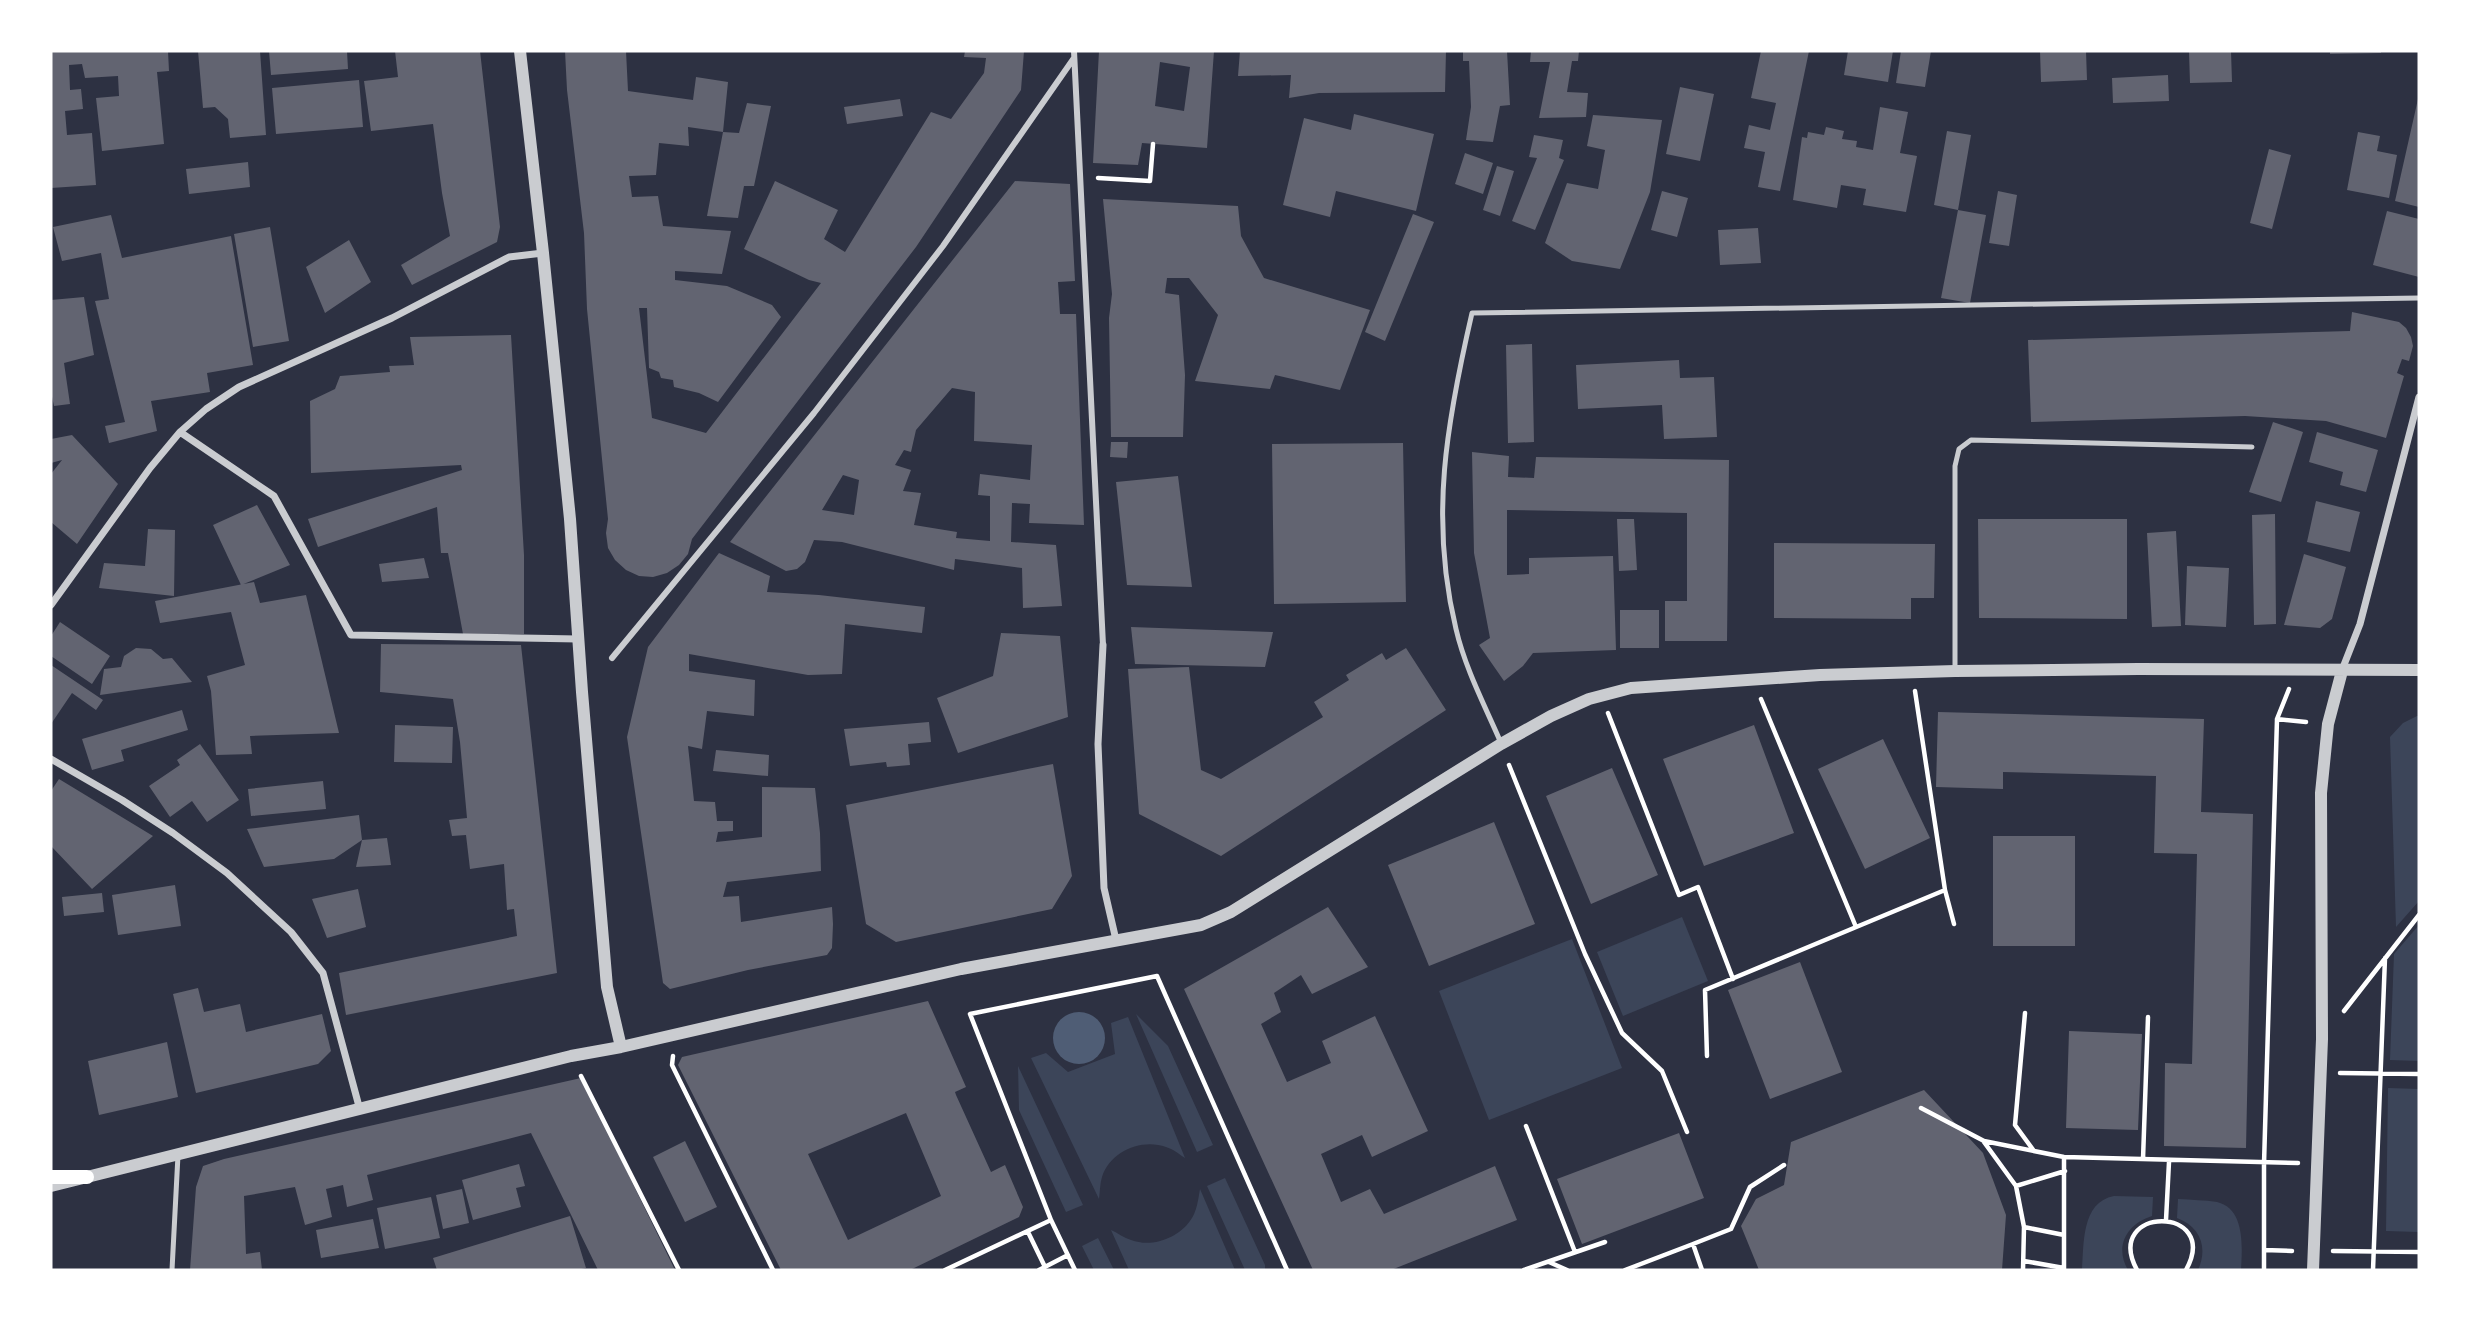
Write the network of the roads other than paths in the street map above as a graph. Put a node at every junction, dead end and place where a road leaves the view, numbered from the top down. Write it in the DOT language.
graph roads {
  1 [pos="520,51"];
  2 [pos="1074,54"];
  3 [pos="543,253"];
  4 [pos="2419,298"];
  5 [pos="2419,397"];
  6 [pos="180,432"];
  7 [pos="2252,447"];
  8 [pos="51,605"];
  9 [pos="578,639"];
  10 [pos="1103,645"];
  11 [pos="612,659"];
  12 [pos="2419,670"];
  13 [pos="1955,671"];
  14 [pos="2342,671"];
  15 [pos="1501,744"];
  16 [pos="51,759"];
  17 [pos="1116,940"];
  18 [pos="621,1047"];
  19 [pos="360,1110"];
  20 [pos="178,1154"];
  21 [pos="51,1177"];
  22 [pos="87,1177"];
  23 [pos="51,1186"];
  24 [pos="172,1270"];
  25 [pos="2313,1270"];
  1 -- 3 [label="street"];
  2 -- 10 [label="street"];
  2 -- 11 [label="street"];
  3 -- 6 [label="street"];
  3 -- 9 [label="street"];
  4 -- 15 [label="lane"];
  5 -- 14 [label="street"];
  6 -- 8 [label="street"];
  6 -- 9 [label="street"];
  7 -- 13 [label="lane"];
  9 -- 18 [label="street"];
  10 -- 17 [label="street"];
  12 -- 14 [label="street"];
  13 -- 14 [label="street"];
  13 -- 15 [label="street"];
  14 -- 25 [label="street"];
  15 -- 17 [label="street"];
  16 -- 19 [label="street"];
  17 -- 18 [label="street"];
  18 -- 19 [label="street"];
  19 -- 20 [label="street"];
  20 -- 22 [label="street"];
  20 -- 24 [label="lane"];
  21 -- 22 [label="main road"];
  22 -- 23 [label="street"];
}
